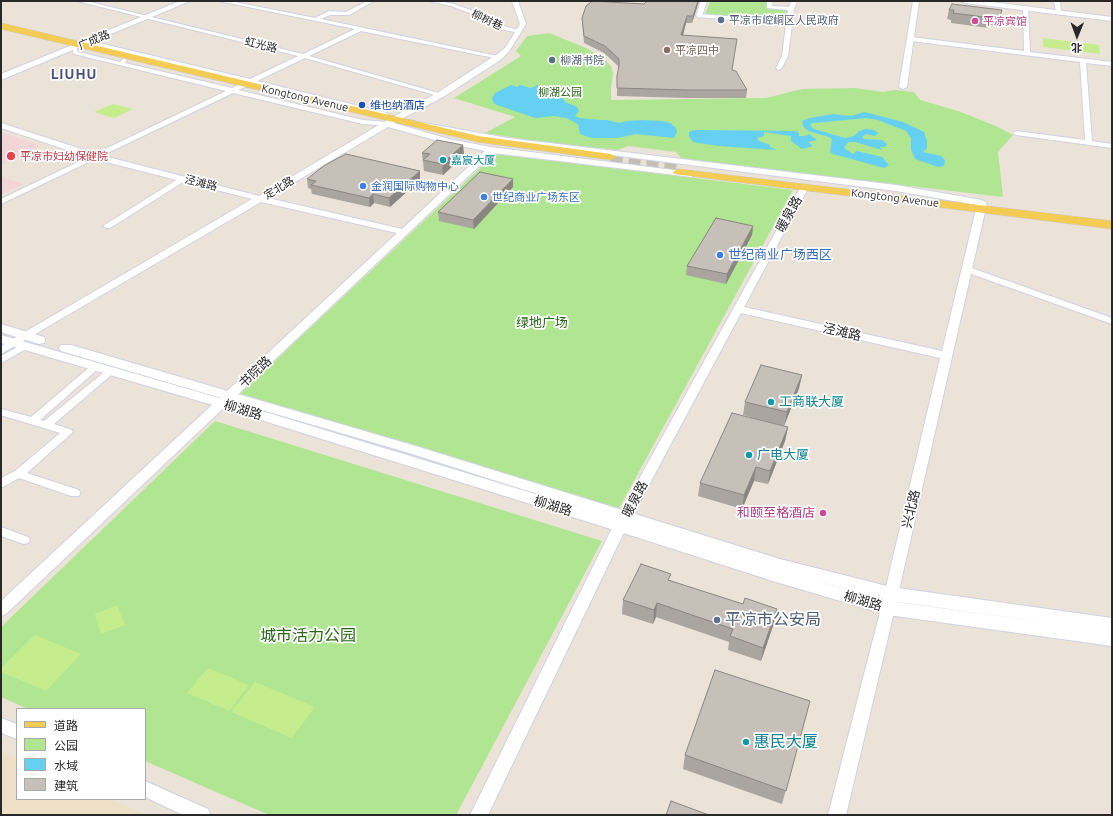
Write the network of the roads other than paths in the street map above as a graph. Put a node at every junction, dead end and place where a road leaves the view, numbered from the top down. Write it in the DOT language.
graph roads {
  1 [pos="80,1"];
  2 [pos="180,1"];
  3 [pos="186,1"];
  4 [pos="222,1"];
  5 [pos="371,1"];
  6 [pos="432,1"];
  7 [pos="515,1"];
  8 [pos="704,1"];
  9 [pos="770,1"];
  10 [pos="794,1"];
  11 [pos="916,1"];
  12 [pos="965,1"];
  13 [pos="975,1"];
  14 [pos="1057,1"];
  15 [pos="1025,8"];
  16 [pos="791,9"];
  17 [pos="1059,12"];
  18 [pos="146,16"];
  19 [pos="699,16"];
  20 [pos="1112,18"];
  21 [pos="316,20"];
  22 [pos="789,22"];
  23 [pos="1,26"];
  24 [pos="360,29"];
  25 [pos="1,31"];
  26 [pos="519,31"];
  27 [pos="911,39"];
  28 [pos="74,46"];
  29 [pos="1028,54"];
  30 [pos="304,56"];
  31 [pos="499,58"];
  32 [pos="1083,61"];
  33 [pos="1112,64"];
  34 [pos="779,68"];
  35 [pos="1,74"];
  36 [pos="1,77"];
  37 [pos="242,86"];
  38 [pos="902,87"];
  39 [pos="440,95"];
  40 [pos="391,122"];
  41 [pos="1,125"];
  42 [pos="1016,133"];
  43 [pos="1089,143"];
  44 [pos="1112,146"];
  45 [pos="491,150"];
  46 [pos="97,157"];
  47 [pos="609,160"];
  48 [pos="679,169"];
  49 [pos="184,179"];
  50 [pos="803,190"];
  51 [pos="261,199"];
  52 [pos="1,202"];
  53 [pos="981,206"];
  54 [pos="1112,219"];
  55 [pos="1112,225"];
  56 [pos="107,226"];
  57 [pos="404,232"];
  58 [pos="966,269"];
  59 [pos="738,309"];
  60 [pos="1112,321"];
  61 [pos="1,328"];
  62 [pos="17,341"];
  63 [pos="1,351"];
  64 [pos="947,356"];
  65 [pos="1,360"];
  66 [pos="95,367"];
  67 [pos="110,371"];
  68 [pos="226,399"];
  69 [pos="1,413"];
  70 [pos="33,421"];
  71 [pos="46,425"];
  72 [pos="19,474"];
  73 [pos="3,479"];
  74 [pos="75,493"];
  75 [pos="623,521"];
  76 [pos="1,531"];
  77 [pos="24,540"];
  78 [pos="890,601"];
  79 [pos="1,610"];
  80 [pos="1112,624"];
  81 [pos="1112,639"];
  82 [pos="1,725"];
  83 [pos="16,732"];
  84 [pos="146,789"];
  85 [pos="202,815"];
  86 [pos="479,815"];
  87 [pos="837,815"];
  1 -- 18 [label="street, 虹光路"];
  2 -- 18 [label="main road, 广成路"];
  3 -- 18 [label="main road, 广成路"];
  4 -- 21 [label="street"];
  5 -- 21 [label="street"];
  6 -- 26 [label="street, 柳树巷"];
  7 -- 26 [label="street"];
  8 -- 19 [label="street"];
  9 -- 16 [label="street"];
  10 -- 16 [label="street"];
  11 -- 27 [label="street"];
  12 -- 15 [label="main road"];
  13 -- 17 [label="main road"];
  14 -- 17 [label="street"];
  15 -- 17 [label="main road"];
  15 -- 29 [label="street"];
  16 -- 22 [label="street"];
  17 -- 20 [label="main road"];
  18 -- 28 [label="main road, 广成路"];
  18 -- 30 [label="street, 虹光路"];
  19 -- 22 [label="street"];
  21 -- 24 [label="street"];
  22 -- 34 [label="street"];
  23 -- 28 [label="main road, Kongtong Avenue"];
  24 -- 30 [label="street"];
  24 -- 31 [label="street"];
  25 -- 28 [label="main road, Kongtong Avenue"];
  26 -- 31 [label="street, 定北路"];
  27 -- 29 [label="street"];
  27 -- 38 [label="street"];
  28 -- 35 [label="main road, 广成路"];
  28 -- 36 [label="main road, 广成路"];
  28 -- 37 [label="main road, Kongtong Avenue"];
  28 -- 37 [label="main road, Kongtong Avenue"];
  29 -- 32 [label="street"];
  30 -- 37 [label="street"];
  30 -- 39 [label="street, 虹光路"];
  31 -- 39 [label="street, 定北路"];
  32 -- 33 [label="street"];
  32 -- 43 [label="street"];
  37 -- 40 [label="main road, Kongtong Avenue"];
  37 -- 40 [label="street"];
  37 -- 46 [label="street"];
  39 -- 40 [label="street, 定北路"];
  40 -- 45 [label="street"];
  40 -- 47 [label="main road, Kongtong Avenue"];
  40 -- 51 [label="street, 定北路"];
  40 -- 53 [label="street"];
  41 -- 46 [label="street, 泾滩路"];
  42 -- 43 [label="street"];
  43 -- 44 [label="street"];
  45 -- 50 [label="street"];
  45 -- 57 [label="street, 书院路"];
  46 -- 49 [label="street, 泾滩路"];
  46 -- 52 [label="street"];
  48 -- 53 [label="main road, Kongtong Avenue"];
  49 -- 51 [label="street, 泾滩路"];
  49 -- 56 [label="street"];
  50 -- 53 [label="street"];
  50 -- 59 [label="street, 暖泉路"];
  51 -- 57 [label="street, 泾滩路"];
  51 -- 62 [label="street, 定北路"];
  53 -- 54 [label="main road, Kongtong Avenue"];
  53 -- 55 [label="main road, Kongtong Avenue"];
  53 -- 58 [label="street, 兴北路"];
  57 -- 68 [label="street, 书院路"];
  58 -- 60 [label="street"];
  58 -- 64 [label="street, 兴北路"];
  59 -- 64 [label="street, 泾滩路"];
  59 -- 75 [label="street, 暖泉路"];
  61 -- 62 [label="main road, 柳湖路"];
  62 -- 63 [label="street, 定北路"];
  62 -- 65 [label="street"];
  62 -- 66 [label="main road, 柳湖路"];
  62 -- 68 [label="main road, 柳湖路"];
  64 -- 78 [label="street, 兴北路"];
  66 -- 67 [label="main road, 柳湖路"];
  66 -- 70 [label="street"];
  67 -- 68 [label="main road, 柳湖路"];
  67 -- 71 [label="street"];
  68 -- 75 [label="main road, 柳湖路"];
  68 -- 79 [label="street, 书院路"];
  69 -- 70 [label="street"];
  70 -- 71 [label="street"];
  71 -- 72 [label="street"];
  72 -- 73 [label="street"];
  72 -- 74 [label="street"];
  75 -- 78 [label="main road, 柳湖路"];
  75 -- 86 [label="street, 暖泉路"];
  76 -- 77 [label="street"];
  78 -- 80 [label="main road, 柳湖路"];
  78 -- 81 [label="main road, 柳湖路"];
  78 -- 87 [label="street, 兴北路"];
  82 -- 83 [label="street"];
  84 -- 85 [label="street"];
}
